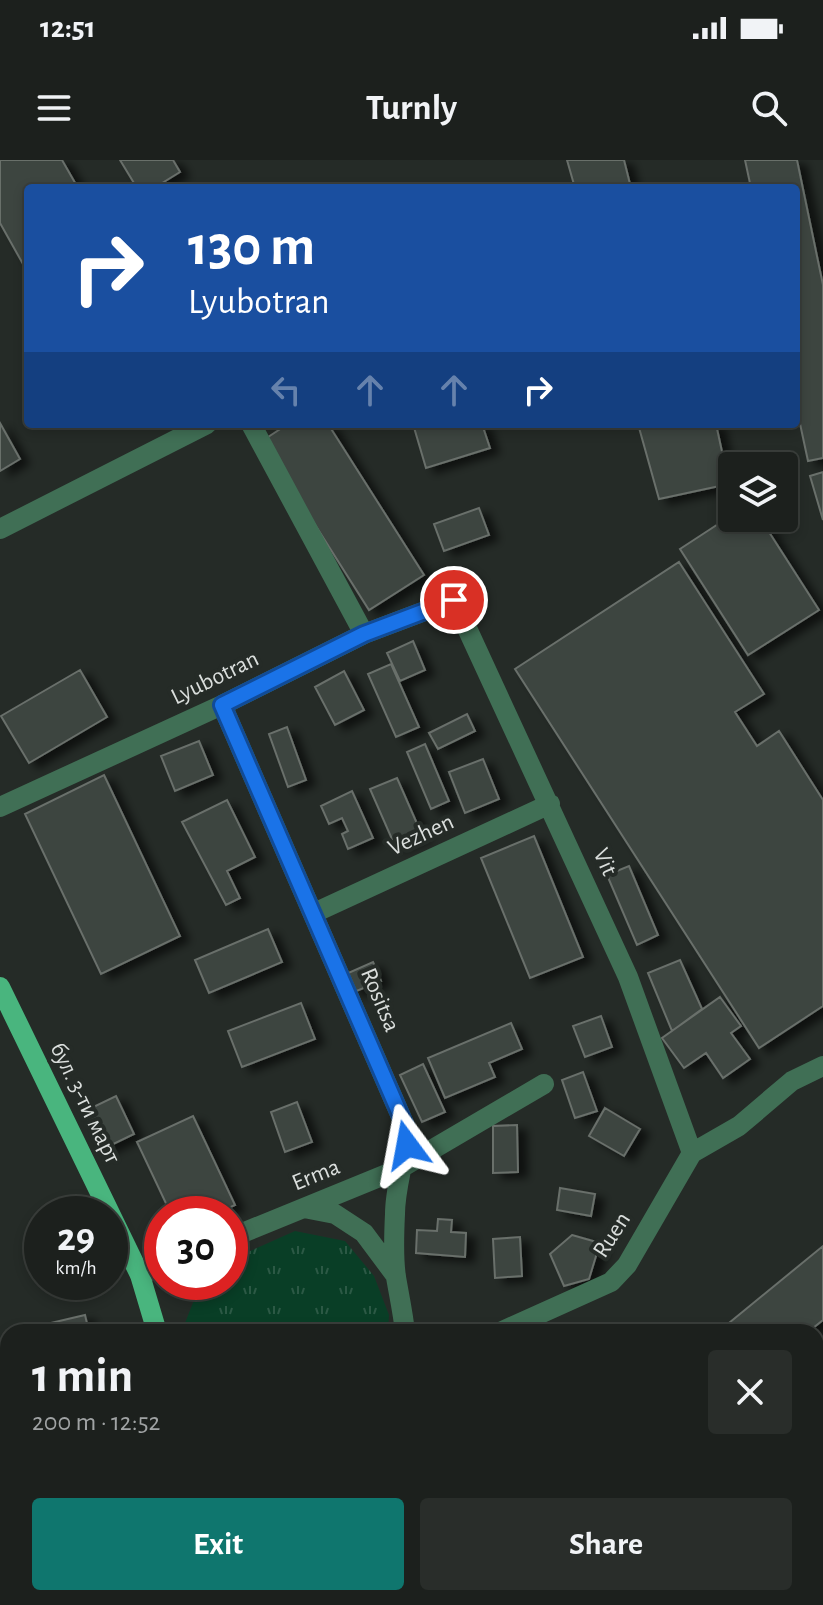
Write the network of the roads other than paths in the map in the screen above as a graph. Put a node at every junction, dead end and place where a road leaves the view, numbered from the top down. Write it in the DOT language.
graph roads {
  1 [pos="199,428"];
  2 [pos="253,428"];
  3 [pos="0,529"];
  4 [pos="454,600"];
  5 [pos="364,634"];
  6 [pos="222,705"];
  7 [pos="550,804"];
  8 [pos="0,807"];
  9 [pos="314,913"];
  10 [pos="0,987"];
  11 [pos="823,1066"];
  12 [pos="544,1084"];
  13 [pos="692,1153"];
  14 [pos="399,1169"];
  15 [pos="303,1208"];
  16 [pos="248,1231"];
  17 [pos="144,1273"];
  18 [pos="140,1275"];
  19 [pos="396,1276"];
  20 [pos="155,1324"];
  21 [pos="404,1324"];
  22 [pos="518,1324"];
  1 -- 3 [label="street"];
  2 -- 5 [label="street"];
  4 -- 5 [label="street, Lyubotran"];
  4 -- 7 [label="street, Vit"];
  5 -- 6 [label="street, Lyubotran"];
  6 -- 8 [label="street, Lyubotran"];
  6 -- 9 [label="street, Rositsa"];
  7 -- 9 [label="street, Vezhen"];
  7 -- 13 [label="street, Vit"];
  9 -- 14 [label="street, Rositsa"];
  10 -- 18 [label="main road, бул. 3-ти март"];
  11 -- 13 [label="street"];
  12 -- 14 [label="street, Erma"];
  13 -- 22 [label="street, Ruen"];
  14 -- 15 [label="street, Erma"];
  14 -- 19 [label="street, Rositsa"];
  15 -- 16 [label="street, Erma"];
  15 -- 19 [label="street"];
  17 -- 18 [label="street"];
  18 -- 20 [label="main road, бул. 3-ти март"];
  19 -- 21 [label="street, Rositsa"];
}
